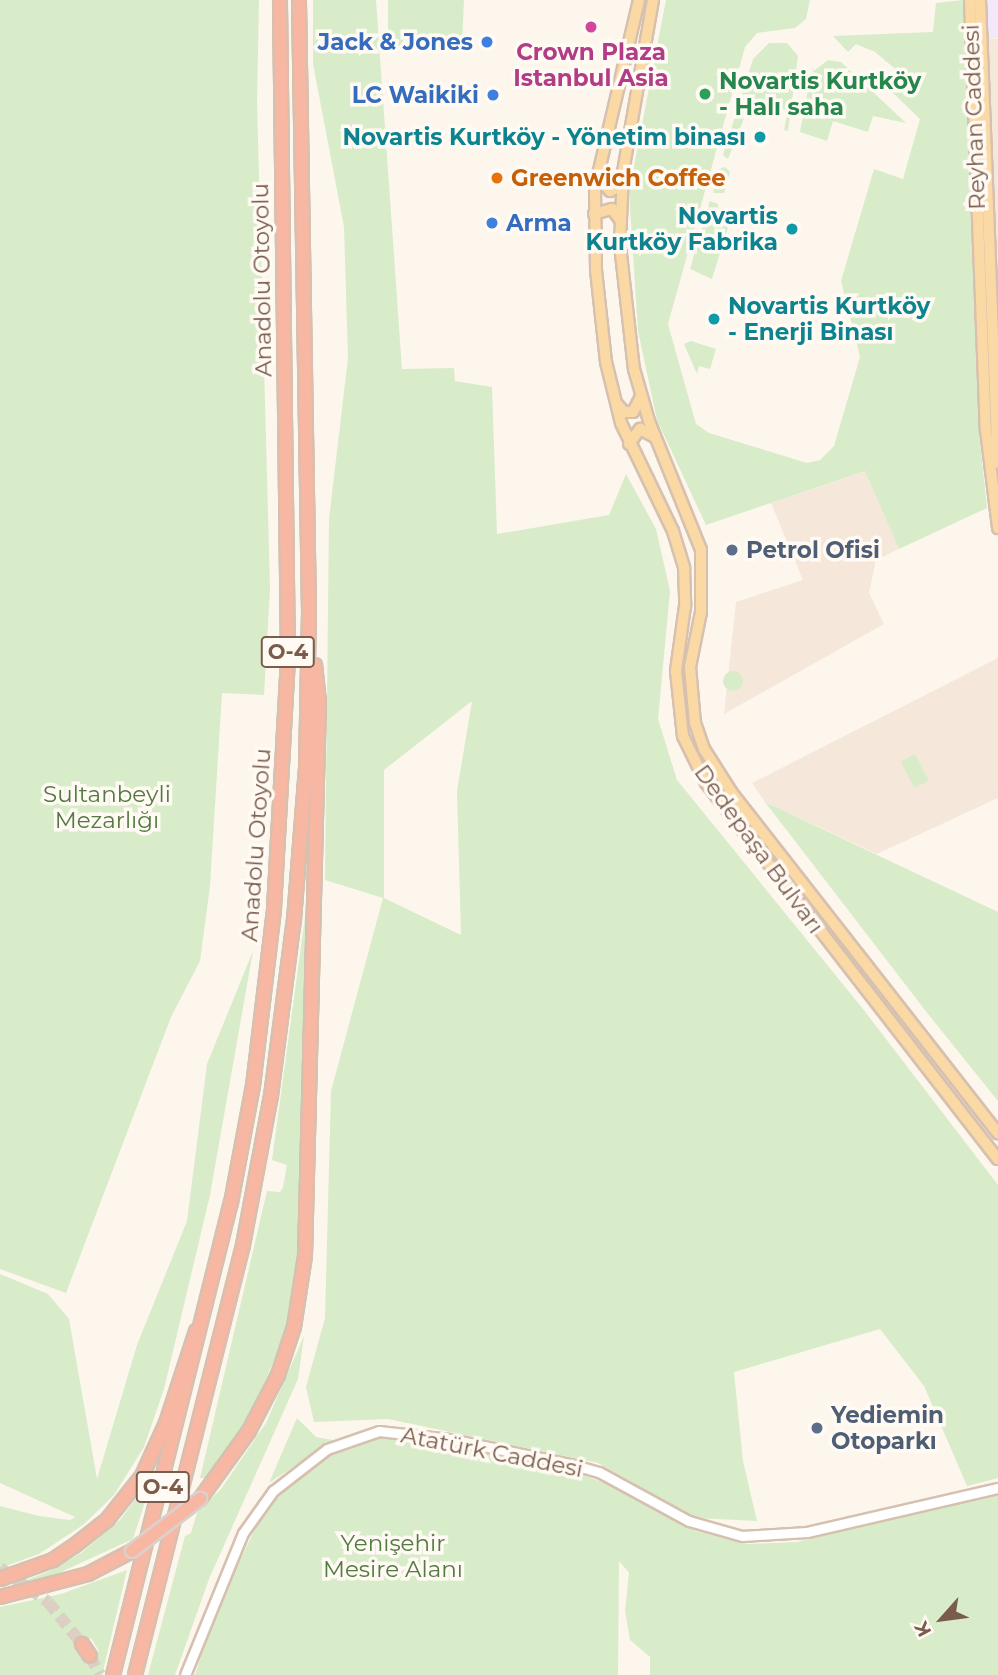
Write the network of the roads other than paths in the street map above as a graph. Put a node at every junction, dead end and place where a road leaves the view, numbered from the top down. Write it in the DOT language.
graph roads {
  1 [pos="280,0"];
  2 [pos="299,0"];
  3 [pos="639,0"];
  4 [pos="653,0"];
  5 [pos="980,0"];
  6 [pos="969,3"];
  7 [pos="598,178"];
  8 [pos="622,185"];
  9 [pos="594,214"];
  10 [pos="621,221"];
  11 [pos="641,396"];
  12 [pos="615,402"];
  13 [pos="655,437"];
  14 [pos="629,444"];
  15 [pos="998,463"];
  16 [pos="998,528"];
  17 [pos="309,612"];
  18 [pos="998,1133"];
  19 [pos="998,1159"];
  20 [pos="210,1298"];
  21 [pos="998,1488"];
  22 [pos="0,1579"];
  23 [pos="0,1597"];
  24 [pos="82,1644"];
  25 [pos="90,1656"];
  26 [pos="113,1675"];
  27 [pos="135,1675"];
  28 [pos="185,1675"];
  1 -- 20 [label="highway, Anadolu Otoyolu / O-4"];
  2 -- 17 [label="highway, Anadolu Otoyolu / O-4"];
  3 -- 7 [label="main road, Dedepaşa Bulvarı"];
  4 -- 8 [label="main road, Dedepaşa Bulvarı"];
  5 -- 15 [label="main road, Reyhan Caddesi"];
  6 -- 16 [label="main road, Reyhan Caddesi"];
  7 -- 8 [label="main road"];
  7 -- 9 [label="main road, Dedepaşa Bulvarı"];
  8 -- 10 [label="main road, Dedepaşa Bulvarı"];
  9 -- 10 [label="main road"];
  9 -- 12 [label="main road, Dedepaşa Bulvarı"];
  10 -- 11 [label="main road, Dedepaşa Bulvarı"];
  11 -- 12 [label="main road"];
  11 -- 13 [label="main road, Dedepaşa Bulvarı"];
  12 -- 14 [label="main road, Dedepaşa Bulvarı"];
  13 -- 14 [label="main road"];
  13 -- 18 [label="main road, Dedepaşa Bulvarı"];
  14 -- 19 [label="main road, Dedepaşa Bulvarı"];
  17 -- 23 [label="highway, bridge"];
  17 -- 27 [label="highway, Anadolu Otoyolu / O-4"];
  20 -- 22 [label="highway"];
  20 -- 26 [label="highway, Anadolu Otoyolu / O-4"];
  21 -- 28 [label="street, Atatürk Caddesi"];
  24 -- 25 [label="highway"];
}
